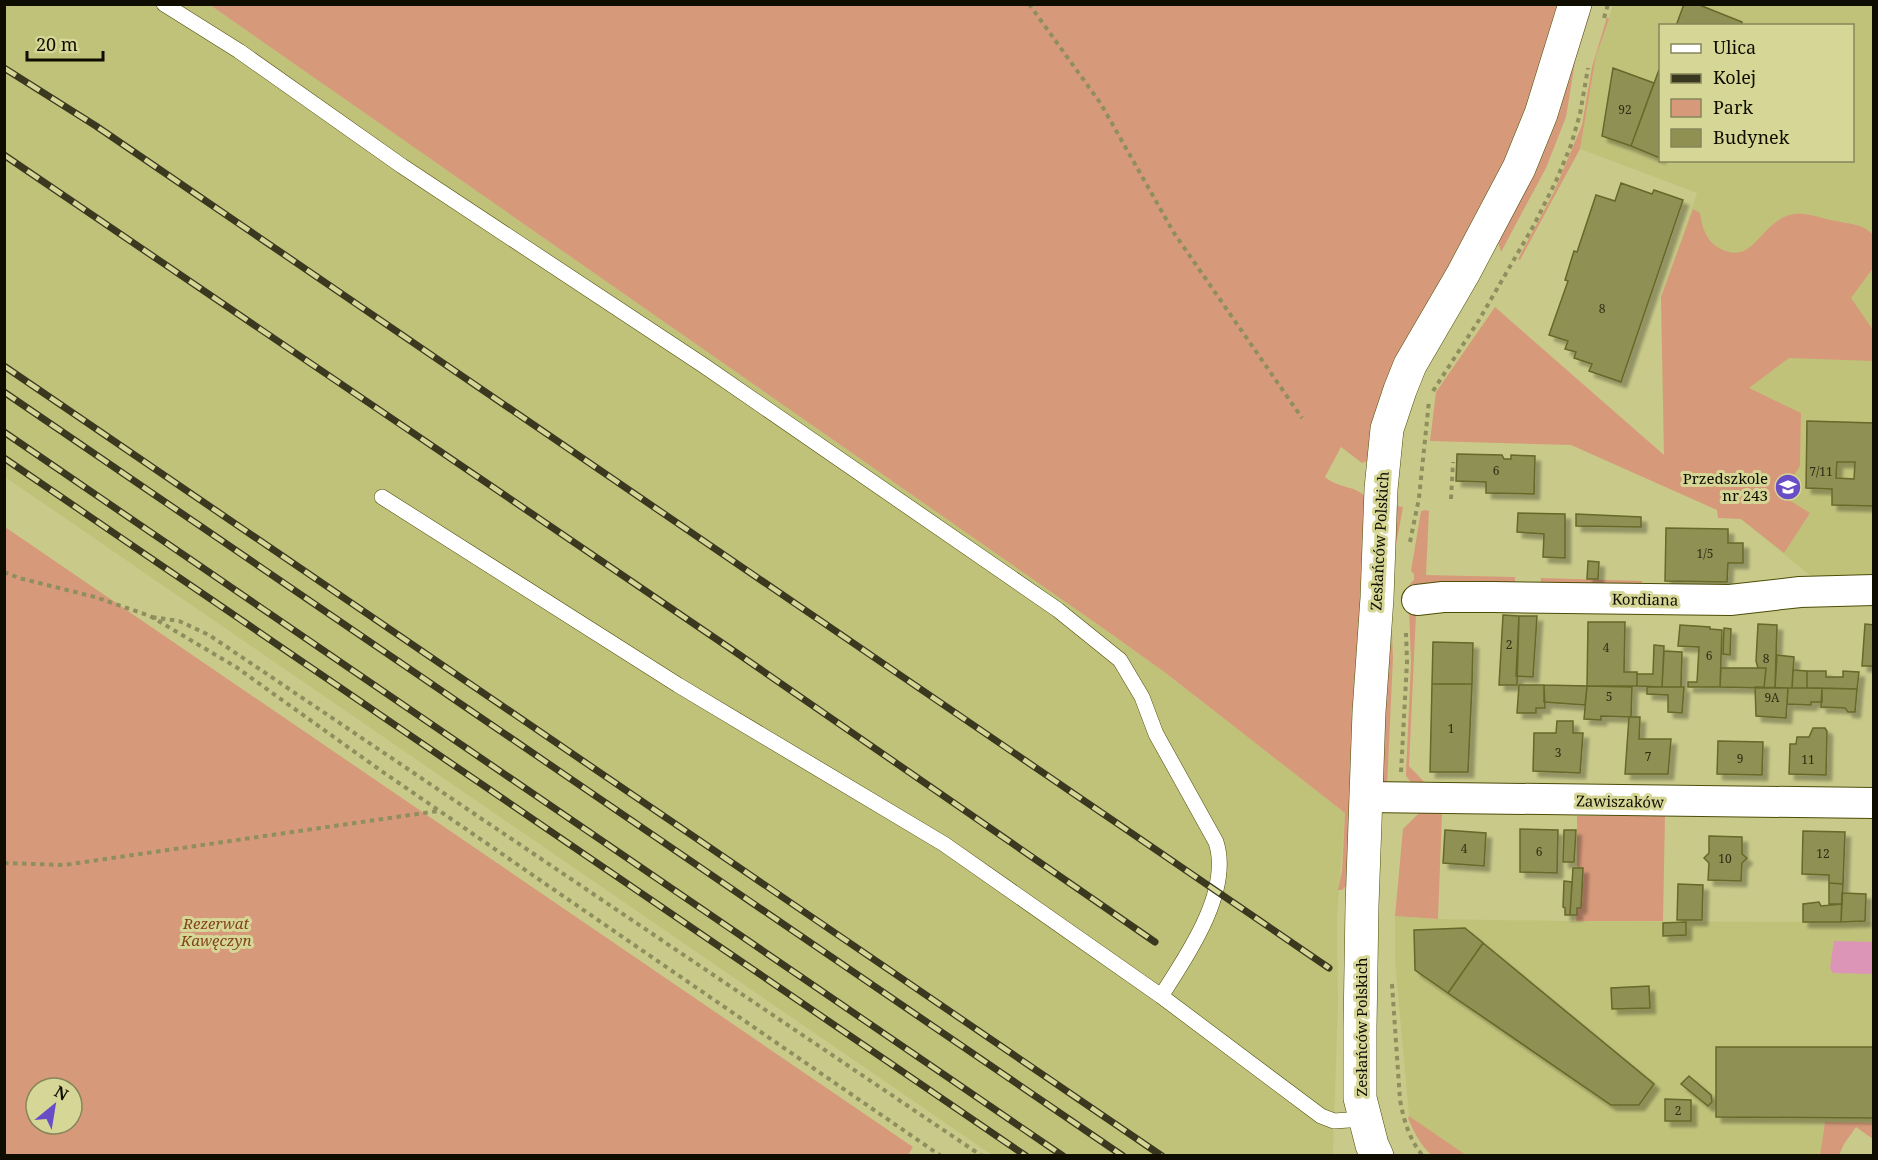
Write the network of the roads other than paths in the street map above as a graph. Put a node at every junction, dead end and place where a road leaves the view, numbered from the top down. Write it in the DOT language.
graph roads {
  1 [pos="165,4"];
  2 [pos="1575,4"];
  3 [pos="382,497"];
  4 [pos="1874,590"];
  5 [pos="1417,600"];
  6 [pos="1366,797"];
  7 [pos="1874,803"];
  8 [pos="1161,996"];
  9 [pos="1364,1119"];
  10 [pos="1377,1155"];
  1 -- 8 [label="lane"];
  2 -- 6 [label="main road, Zesłańców Polskich"];
  3 -- 8 [label="lane"];
  4 -- 5 [label="street, Kordiana"];
  6 -- 7 [label="street, Zawiszaków"];
  6 -- 9 [label="main road, Zesłańców Polskich"];
  8 -- 9 [label="lane"];
  9 -- 10 [label="main road, Zesłańców Polskich"];
}
